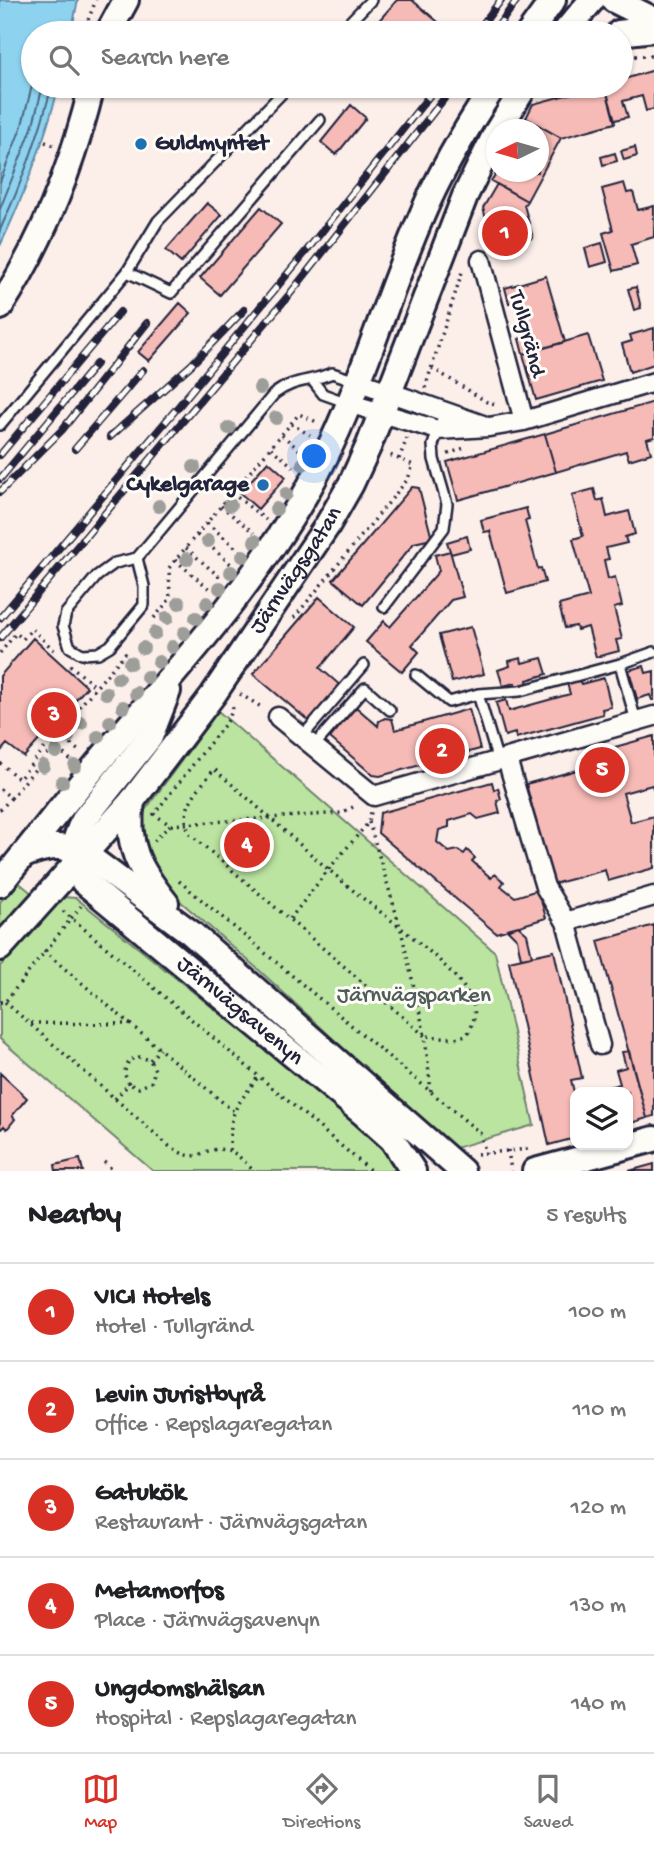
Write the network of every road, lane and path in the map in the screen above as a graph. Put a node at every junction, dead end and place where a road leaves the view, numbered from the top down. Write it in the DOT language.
graph roads {
  1 [pos="96,0"];
  2 [pos="126,0"];
  3 [pos="372,0"];
  4 [pos="553,0"];
  5 [pos="592,0"];
  6 [pos="614,0"];
  7 [pos="654,20"];
  8 [pos="88,21"];
  9 [pos="115,21"];
  10 [pos="352,21"];
  11 [pos="538,21"];
  12 [pos="574,21"];
  13 [pos="654,29"];
  14 [pos="633,31"];
  15 [pos="633,56"];
  16 [pos="654,56"];
  17 [pos="89,98"];
  18 [pos="277,98"];
  19 [pos="487,98"];
  20 [pos="518,98"];
  21 [pos="504,119"];
  22 [pos="320,120"];
  23 [pos="56,133"];
  24 [pos="45,142"];
  25 [pos="53,145"];
  26 [pos="486,153"];
  27 [pos="48,156"];
  28 [pos="473,261"];
  29 [pos="127,272"];
  30 [pos="0,307"];
  31 [pos="432,368"];
  32 [pos="313,381"];
  33 [pos="654,382"];
  34 [pos="353,392"];
  35 [pos="420,402"];
  36 [pos="385,403"];
  37 [pos="445,411"];
  38 [pos="299,414"];
  39 [pos="524,421"];
  40 [pos="319,423"];
  41 [pos="412,423"];
  42 [pos="291,424"];
  43 [pos="0,425"];
  44 [pos="489,427"];
  45 [pos="438,430"];
  46 [pos="282,435"];
  47 [pos="313,436"];
  48 [pos="271,448"];
  49 [pos="305,454"];
  50 [pos="434,459"];
  51 [pos="413,465"];
  52 [pos="297,469"];
  53 [pos="292,478"];
  54 [pos="232,493"];
  55 [pos="221,506"];
  56 [pos="271,512"];
  57 [pos="207,523"];
  58 [pos="260,529"];
  59 [pos="256,534"];
  60 [pos="197,536"];
  61 [pos="186,548"];
  62 [pos="242,553"];
  63 [pos="137,558"];
  64 [pos="232,565"];
  65 [pos="222,579"];
  66 [pos="384,607"];
  67 [pos="293,619"];
  68 [pos="16,633"];
  69 [pos="654,652"];
  70 [pos="0,653"];
  71 [pos="620,664"];
  72 [pos="364,665"];
  73 [pos="175,674"];
  74 [pos="416,675"];
  75 [pos="239,693"];
  76 [pos="478,694"];
  77 [pos="234,706"];
  78 [pos="390,710"];
  79 [pos="654,716"];
  80 [pos="278,717"];
  81 [pos="636,721"];
  82 [pos="307,742"];
  83 [pos="88,747"];
  84 [pos="83,754"];
  85 [pos="503,760"];
  86 [pos="0,763"];
  87 [pos="78,767"];
  88 [pos="374,796"];
  89 [pos="10,799"];
  90 [pos="132,800"];
  91 [pos="0,810"];
  92 [pos="272,818"];
  93 [pos="369,822"];
  94 [pos="185,824"];
  95 [pos="170,825"];
  96 [pos="133,851"];
  97 [pos="24,855"];
  98 [pos="78,856"];
  99 [pos="328,870"];
  100 [pos="169,873"];
  101 [pos="0,884"];
  102 [pos="94,890"];
  103 [pos="654,896"];
  104 [pos="72,917"];
  105 [pos="289,920"];
  106 [pos="566,922"];
  107 [pos="401,930"];
  108 [pos="191,933"];
  109 [pos="0,948"];
  110 [pos="44,951"];
  111 [pos="2,1002"];
  112 [pos="29,1023"];
  113 [pos="130,1024"];
  114 [pos="425,1036"];
  115 [pos="600,1045"];
  116 [pos="160,1049"];
  117 [pos="150,1060"];
  118 [pos="258,1077"];
  119 [pos="129,1083"];
  120 [pos="431,1092"];
  121 [pos="115,1099"];
  122 [pos="233,1111"];
  123 [pos="654,1139"];
  124 [pos="230,1150"];
  125 [pos="104,1162"];
  126 [pos="114,1171"];
  127 [pos="254,1171"];
  128 [pos="371,1171"];
  129 [pos="413,1171"];
  130 [pos="462,1171"];
  131 [pos="511,1171"];
  132 [pos="534,1171"];
  1 -- 8 [label="path"];
  2 -- 9 [label="main road"];
  3 -- 10 [label="lane"];
  4 -- 11 [label="main road"];
  5 -- 12 [label="main road"];
  6 -- 7 [label="main road"];
  13 -- 14 [label="main road"];
  15 -- 16 [label="path"];
  17 -- 30 [label="main road"];
  18 -- 29 [label="lane"];
  19 -- 34 [label="main road, Järnvägsgatan"];
  20 -- 21 [label="main road, Järnvägsgatan"];
  22 -- 29 [label="lane"];
  23 -- 25 [label="path"];
  24 -- 25 [label="path"];
  25 -- 27 [label="path"];
  26 -- 36 [label="main road, Järnvägsgatan"];
  28 -- 31 [label="path"];
  28 -- 39 [label="street, Tullgränd"];
  29 -- 43 [label="lane"];
  31 -- 35 [label="path"];
  31 -- 39 [label="path"];
  32 -- 34 [label="lane"];
  32 -- 34 [label="lane"];
  32 -- 63 [label="lane"];
  33 -- 39 [label="street"];
  34 -- 36 [label="street"];
  34 -- 73 [label="main road, Järnvägsgatan"];
  35 -- 36 [label="street"];
  35 -- 37 [label="street"];
  36 -- 41 [label="street"];
  36 -- 90 [label="main road, Järnvägsgatan"];
  37 -- 44 [label="street"];
  37 -- 45 [label="lane"];
  38 -- 42 [label="path"];
  39 -- 44 [label="street"];
  40 -- 47 [label="path"];
  41 -- 45 [label="street"];
  41 -- 51 [label="path"];
  42 -- 46 [label="path"];
  42 -- 47 [label="path"];
  44 -- 45 [label="street"];
  44 -- 50 [label="path"];
  45 -- 50 [label="lane"];
  46 -- 48 [label="path"];
  46 -- 49 [label="path"];
  47 -- 49 [label="path"];
  48 -- 52 [label="path"];
  48 -- 54 [label="path"];
  49 -- 52 [label="path"];
  50 -- 51 [label="path"];
  50 -- 66 [label="lane"];
  51 -- 67 [label="path"];
  52 -- 53 [label="path"];
  54 -- 55 [label="path"];
  54 -- 56 [label="path"];
  55 -- 57 [label="path"];
  55 -- 59 [label="path"];
  57 -- 60 [label="path"];
  57 -- 62 [label="path"];
  58 -- 59 [label="path"];
  59 -- 62 [label="path"];
  60 -- 61 [label="path"];
  60 -- 64 [label="path"];
  61 -- 65 [label="path"];
  61 -- 65 [label="path"];
  62 -- 64 [label="path"];
  63 -- 63 [label="lane"];
  64 -- 65 [label="path"];
  68 -- 70 [label="path"];
  69 -- 71 [label="lane"];
  71 -- 76 [label="lane"];
  71 -- 81 [label="lane"];
  72 -- 82 [label="lane"];
  73 -- 97 [label="main road, Järnvägsgatan"];
  73 -- 98 [label="main road, Järnvägsgatan"];
  74 -- 76 [label="lane"];
  75 -- 80 [label="path"];
  76 -- 85 [label="lane"];
  77 -- 95 [label="path"];
  78 -- 82 [label="lane"];
  79 -- 81 [label="street"];
  80 -- 82 [label="street"];
  81 -- 85 [label="street"];
  82 -- 88 [label="street"];
  83 -- 84 [label="path"];
  85 -- 88 [label="street"];
  85 -- 106 [label="street"];
  86 -- 87 [label="path"];
  88 -- 92 [label="path"];
  88 -- 93 [label="path"];
  89 -- 91 [label="path"];
  90 -- 96 [label="main road, Järnvägsavenyn"];
  90 -- 98 [label="main road, Järnvägsgatan"];
  92 -- 94 [label="path"];
  92 -- 94 [label="path"];
  92 -- 99 [label="path"];
  93 -- 99 [label="path"];
  93 -- 107 [label="path"];
  94 -- 95 [label="path"];
  94 -- 105 [label="path"];
  95 -- 96 [label="path"];
  96 -- 108 [label="main road, Järnvägsavenyn"];
  97 -- 98 [label="main road"];
  97 -- 101 [label="main road, Järnvägsgatan"];
  98 -- 102 [label="main road, Järnvägsavenyn"];
  98 -- 108 [label="main road, Järnvägsavenyn"];
  98 -- 109 [label="main road, Järnvägsgatan"];
  99 -- 105 [label="path"];
  99 -- 107 [label="path"];
  100 -- 120 [label="path"];
  102 -- 104 [label="path"];
  102 -- 129 [label="main road, Järnvägsavenyn"];
  103 -- 106 [label="street"];
  104 -- 110 [label="path"];
  104 -- 118 [label="path"];
  105 -- 114 [label="path"];
  106 -- 115 [label="street"];
  107 -- 114 [label="path"];
  107 -- 114 [label="path"];
  108 -- 130 [label="main road, Järnvägsavenyn"];
  110 -- 111 [label="path"];
  110 -- 113 [label="path"];
  111 -- 112 [label="path"];
  112 -- 113 [label="path"];
  112 -- 121 [label="path"];
  113 -- 116 [label="path"];
  114 -- 120 [label="path"];
  116 -- 117 [label="path"];
  116 -- 122 [label="path"];
  117 -- 119 [label="path"];
  117 -- 119 [label="path"];
  118 -- 122 [label="path"];
  118 -- 128 [label="path"];
  119 -- 121 [label="path"];
  120 -- 131 [label="path"];
  121 -- 124 [label="path"];
  122 -- 124 [label="path"];
  123 -- 132 [label="main road"];
  124 -- 127 [label="path"];
  125 -- 126 [label="path"];
}
